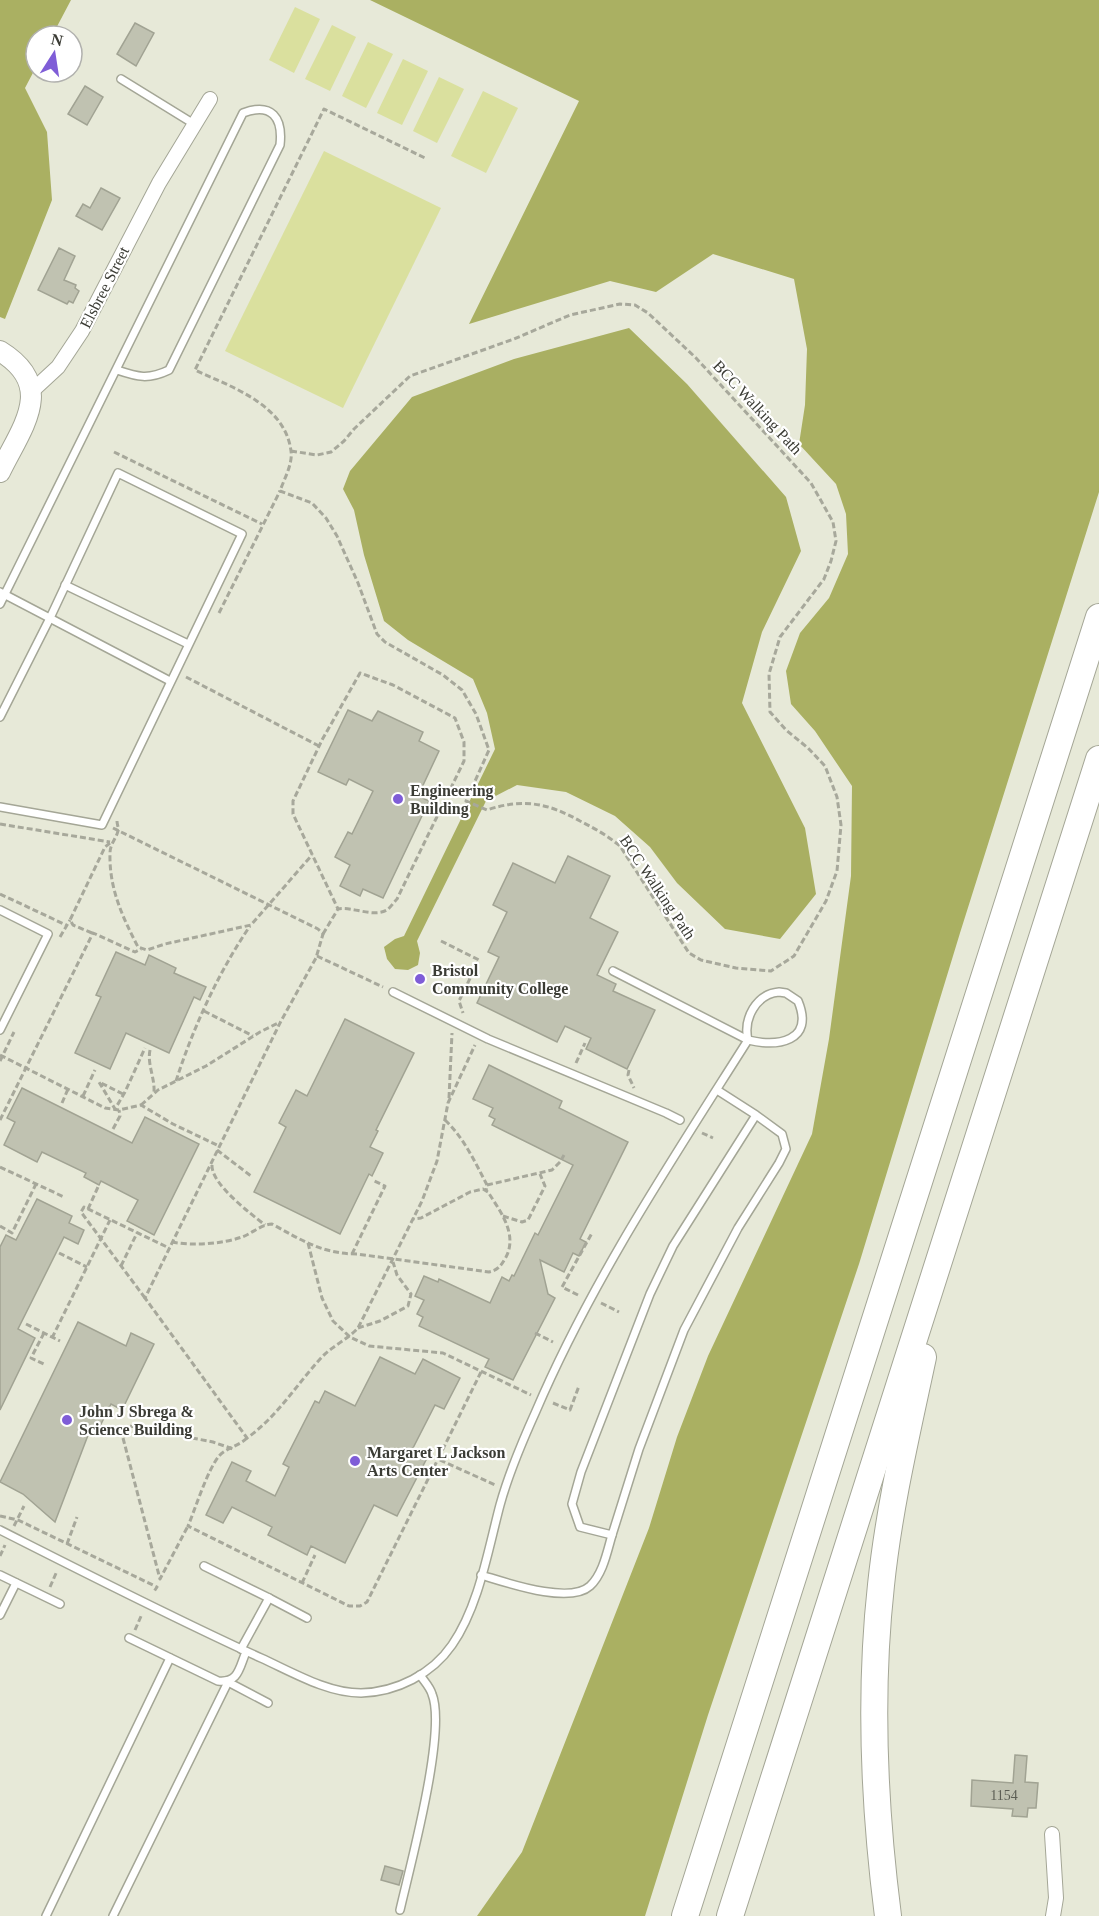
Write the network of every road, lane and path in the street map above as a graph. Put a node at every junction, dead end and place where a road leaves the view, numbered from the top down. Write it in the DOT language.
graph roads {
  1 [pos="121,80"];
  2 [pos="210,99"];
  3 [pos="194,124"];
  4 [pos="425,158"];
  5 [pos="0,351"];
  6 [pos="117,370"];
  7 [pos="32,391"];
  8 [pos="291,451"];
  9 [pos="114,452"];
  10 [pos="0,472"];
  11 [pos="262,524"];
  12 [pos="65,585"];
  13 [pos="2,593"];
  14 [pos="0,604"];
  15 [pos="1099,617"];
  16 [pos="50,618"];
  17 [pos="188,644"];
  18 [pos="186,677"];
  19 [pos="170,681"];
  20 [pos="0,717"];
  21 [pos="319,746"];
  22 [pos="1099,759"];
  23 [pos="0,807"];
  24 [pos="103,823"];
  25 [pos="0,824"];
  26 [pos="118,831"];
  27 [pos="111,842"];
  28 [pos="312,855"];
  29 [pos="0,894"];
  30 [pos="269,905"];
  31 [pos="338,909"];
  32 [pos="0,910"];
  33 [pos="66,925"];
  34 [pos="251,925"];
  35 [pos="93,933"];
  36 [pos="323,934"];
  37 [pos="441,941"];
  38 [pos="142,949"];
  39 [pos="317,956"];
  40 [pos="613,971"];
  41 [pos="393,992"];
  42 [pos="204,1011"];
  43 [pos="281,1021"];
  44 [pos="453,1022"];
  45 [pos="0,1030"];
  46 [pos="480,1035"];
  47 [pos="254,1036"];
  48 [pos="748,1040"];
  49 [pos="585,1042"];
  50 [pos="145,1048"];
  51 [pos="150,1050"];
  52 [pos="0,1055"];
  53 [pos="26,1068"];
  54 [pos="95,1070"];
  55 [pos="571,1074"];
  56 [pos="176,1081"];
  57 [pos="68,1089"];
  58 [pos="717,1090"];
  59 [pos="154,1093"];
  60 [pos="123,1094"];
  61 [pos="82,1096"];
  62 [pos="62,1103"];
  63 [pos="448,1103"];
  64 [pos="141,1105"];
  65 [pos="117,1109"];
  66 [pos="754,1118"];
  67 [pos="0,1120"];
  68 [pos="445,1120"];
  69 [pos="680,1120"];
  70 [pos="113,1129"];
  71 [pos="702,1133"];
  72 [pos="713,1138"];
  73 [pos="218,1148"];
  74 [pos="564,1155"];
  75 [pos="212,1161"];
  76 [pos="0,1167"];
  77 [pos="540,1174"];
  78 [pos="251,1176"];
  79 [pos="966,1176"];
  80 [pos="372,1180"];
  81 [pos="36,1184"];
  82 [pos="487,1185"];
  83 [pos="98,1186"];
  84 [pos="486,1191"];
  85 [pos="64,1197"];
  86 [pos="88,1209"];
  87 [pos="502,1215"];
  88 [pos="413,1219"];
  89 [pos="110,1220"];
  90 [pos="265,1225"];
  91 [pos="0,1226"];
  92 [pos="137,1233"];
  93 [pos="592,1233"];
  94 [pos="101,1239"];
  95 [pos="172,1242"];
  96 [pos="308,1244"];
  97 [pos="169,1248"];
  98 [pos="59,1253"];
  99 [pos="352,1254"];
  100 [pos="393,1261"];
  101 [pos="122,1266"];
  102 [pos="87,1267"];
  103 [pos="578,1295"];
  104 [pos="145,1298"];
  105 [pos="601,1304"];
  106 [pos="619,1312"];
  107 [pos="27,1324"];
  108 [pos="358,1328"];
  109 [pos="44,1333"];
  110 [pos="535,1333"];
  111 [pos="350,1337"];
  112 [pos="52,1338"];
  113 [pos="60,1341"];
  114 [pos="553,1342"];
  115 [pos="44,1364"];
  116 [pos="481,1372"];
  117 [pos="579,1386"];
  118 [pos="531,1395"];
  119 [pos="553,1403"];
  120 [pos="130,1426"];
  121 [pos="123,1438"];
  122 [pos="247,1438"];
  123 [pos="233,1449"];
  124 [pos="438,1459"];
  125 [pos="505,1490"];
  126 [pos="24,1506"];
  127 [pos="0,1516"];
  128 [pos="77,1517"];
  129 [pos="18,1520"];
  130 [pos="14,1526"];
  131 [pos="188,1526"];
  132 [pos="0,1530"];
  133 [pos="612,1535"];
  134 [pos="6,1543"];
  135 [pos="67,1544"];
  136 [pos="65,1550"];
  137 [pos="315,1555"];
  138 [pos="0,1556"];
  139 [pos="204,1566"];
  140 [pos="57,1569"];
  141 [pos="0,1575"];
  142 [pos="481,1575"];
  143 [pos="16,1583"];
  144 [pos="302,1583"];
  145 [pos="49,1590"];
  146 [pos="153,1593"];
  147 [pos="268,1598"];
  148 [pos="60,1604"];
  149 [pos="142,1613"];
  150 [pos="0,1616"];
  151 [pos="307,1618"];
  152 [pos="134,1631"];
  153 [pos="129,1638"];
  154 [pos="244,1650"];
  155 [pos="170,1658"];
  156 [pos="420,1675"];
  157 [pos="228,1682"];
  158 [pos="268,1703"];
  159 [pos="1052,1834"];
  160 [pos="400,1910"];
  161 [pos="46,1916"];
  162 [pos="113,1916"];
  163 [pos="685,1916"];
  164 [pos="730,1916"];
  165 [pos="888,1916"];
  166 [pos="1053,1916"];
  1 -- 3 [label="lane"];
  2 -- 3 [label="street, Elsbree Street"];
  3 -- 7 [label="street, Elsbree Street"];
  4 -- 8 [label="path"];
  5 -- 7 [label="street"];
  6 -- 6 [label="lane"];
  6 -- 13 [label="lane"];
  7 -- 10 [label="street"];
  8 -- 8 [label="path, BCC Walking Path"];
  9 -- 11 [label="path"];
  12 -- 16 [label="lane"];
  12 -- 17 [label="lane"];
  12 -- 17 [label="lane"];
  13 -- 14 [label="lane"];
  13 -- 16 [label="lane"];
  15 -- 163 [label="highway"];
  16 -- 19 [label="lane"];
  16 -- 20 [label="lane"];
  17 -- 19 [label="lane"];
  18 -- 21 [label="path"];
  19 -- 24 [label="lane"];
  21 -- 28 [label="path"];
  21 -- 31 [label="path"];
  22 -- 79 [label="highway"];
  23 -- 24 [label="lane"];
  24 -- 26 [label="path"];
  25 -- 27 [label="path"];
  26 -- 27 [label="path"];
  26 -- 30 [label="path"];
  27 -- 35 [label="path"];
  27 -- 38 [label="path"];
  28 -- 30 [label="path"];
  28 -- 31 [label="path"];
  29 -- 33 [label="path"];
  30 -- 34 [label="path"];
  30 -- 36 [label="path"];
  31 -- 36 [label="path"];
  32 -- 45 [label="lane"];
  34 -- 38 [label="path"];
  34 -- 42 [label="path"];
  35 -- 38 [label="path"];
  35 -- 53 [label="path"];
  36 -- 39 [label="path"];
  37 -- 46 [label="path"];
  39 -- 41 [label="path"];
  39 -- 43 [label="path"];
  40 -- 48 [label="lane"];
  41 -- 44 [label="lane"];
  42 -- 47 [label="path"];
  42 -- 56 [label="path"];
  43 -- 47 [label="path"];
  43 -- 73 [label="path"];
  44 -- 46 [label="lane"];
  44 -- 63 [label="path"];
  46 -- 55 [label="lane"];
  46 -- 63 [label="path"];
  47 -- 56 [label="path"];
  48 -- 48 [label="lane"];
  48 -- 58 [label="lane"];
  49 -- 55 [label="path"];
  50 -- 60 [label="path"];
  51 -- 59 [label="path"];
  52 -- 53 [label="path"];
  53 -- 57 [label="path"];
  53 -- 67 [label="path"];
  54 -- 61 [label="path"];
  55 -- 69 [label="lane"];
  56 -- 59 [label="path"];
  57 -- 61 [label="path"];
  57 -- 62 [label="path"];
  58 -- 66 [label="lane"];
  58 -- 125 [label="lane"];
  59 -- 64 [label="path"];
  60 -- 65 [label="path"];
  60 -- 65 [label="path"];
  61 -- 65 [label="path"];
  63 -- 68 [label="path"];
  64 -- 65 [label="path"];
  64 -- 73 [label="path"];
  65 -- 70 [label="path"];
  66 -- 133 [label="lane"];
  66 -- 133 [label="lane"];
  68 -- 82 [label="path"];
  68 -- 88 [label="path"];
  71 -- 72 [label="path"];
  73 -- 75 [label="path"];
  73 -- 78 [label="path"];
  74 -- 77 [label="path"];
  75 -- 90 [label="path"];
  75 -- 95 [label="path"];
  76 -- 81 [label="path"];
  77 -- 82 [label="path"];
  77 -- 87 [label="path"];
  79 -- 164 [label="highway"];
  79 -- 165 [label="highway"];
  80 -- 99 [label="path"];
  81 -- 85 [label="path"];
  81 -- 91 [label="path"];
  82 -- 84 [label="path"];
  83 -- 86 [label="path"];
  84 -- 87 [label="path"];
  84 -- 88 [label="path"];
  86 -- 89 [label="path"];
  86 -- 94 [label="path"];
  87 -- 100 [label="path"];
  88 -- 100 [label="path"];
  89 -- 92 [label="path"];
  89 -- 94 [label="path"];
  90 -- 95 [label="path"];
  90 -- 96 [label="path"];
  92 -- 97 [label="path"];
  92 -- 101 [label="path"];
  93 -- 103 [label="path"];
  94 -- 101 [label="path"];
  94 -- 102 [label="path"];
  95 -- 97 [label="path"];
  96 -- 99 [label="path"];
  96 -- 111 [label="path"];
  97 -- 104 [label="path"];
  98 -- 102 [label="path"];
  99 -- 100 [label="path"];
  100 -- 108 [label="path"];
  100 -- 108 [label="path"];
  101 -- 104 [label="path"];
  102 -- 112 [label="path"];
  104 -- 122 [label="path"];
  105 -- 106 [label="path"];
  107 -- 109 [label="path"];
  108 -- 111 [label="path"];
  109 -- 112 [label="path"];
  109 -- 115 [label="path"];
  110 -- 114 [label="path"];
  111 -- 116 [label="path"];
  111 -- 122 [label="path"];
  112 -- 113 [label="path"];
  116 -- 118 [label="path"];
  116 -- 124 [label="path"];
  117 -- 119 [label="path"];
  120 -- 123 [label="path"];
  121 -- 131 [label="path"];
  122 -- 123 [label="path"];
  123 -- 131 [label="path"];
  124 -- 125 [label="path"];
  124 -- 144 [label="path"];
  125 -- 142 [label="lane"];
  126 -- 129 [label="path"];
  127 -- 129 [label="path"];
  128 -- 135 [label="path"];
  129 -- 130 [label="path"];
  129 -- 135 [label="path"];
  131 -- 144 [label="path"];
  132 -- 154 [label="lane"];
  133 -- 142 [label="lane"];
  134 -- 138 [label="path"];
  135 -- 136 [label="path"];
  135 -- 146 [label="path"];
  137 -- 144 [label="path"];
  139 -- 147 [label="lane"];
  140 -- 145 [label="path"];
  141 -- 143 [label="lane"];
  142 -- 156 [label="lane"];
  143 -- 148 [label="lane"];
  143 -- 150 [label="lane"];
  147 -- 151 [label="lane"];
  147 -- 154 [label="lane"];
  149 -- 152 [label="path"];
  153 -- 155 [label="lane"];
  154 -- 156 [label="lane"];
  154 -- 157 [label="lane"];
  155 -- 157 [label="lane"];
  155 -- 161 [label="lane"];
  156 -- 160 [label="lane"];
  157 -- 158 [label="lane"];
  157 -- 162 [label="lane"];
  159 -- 166 [label="street"];
}
